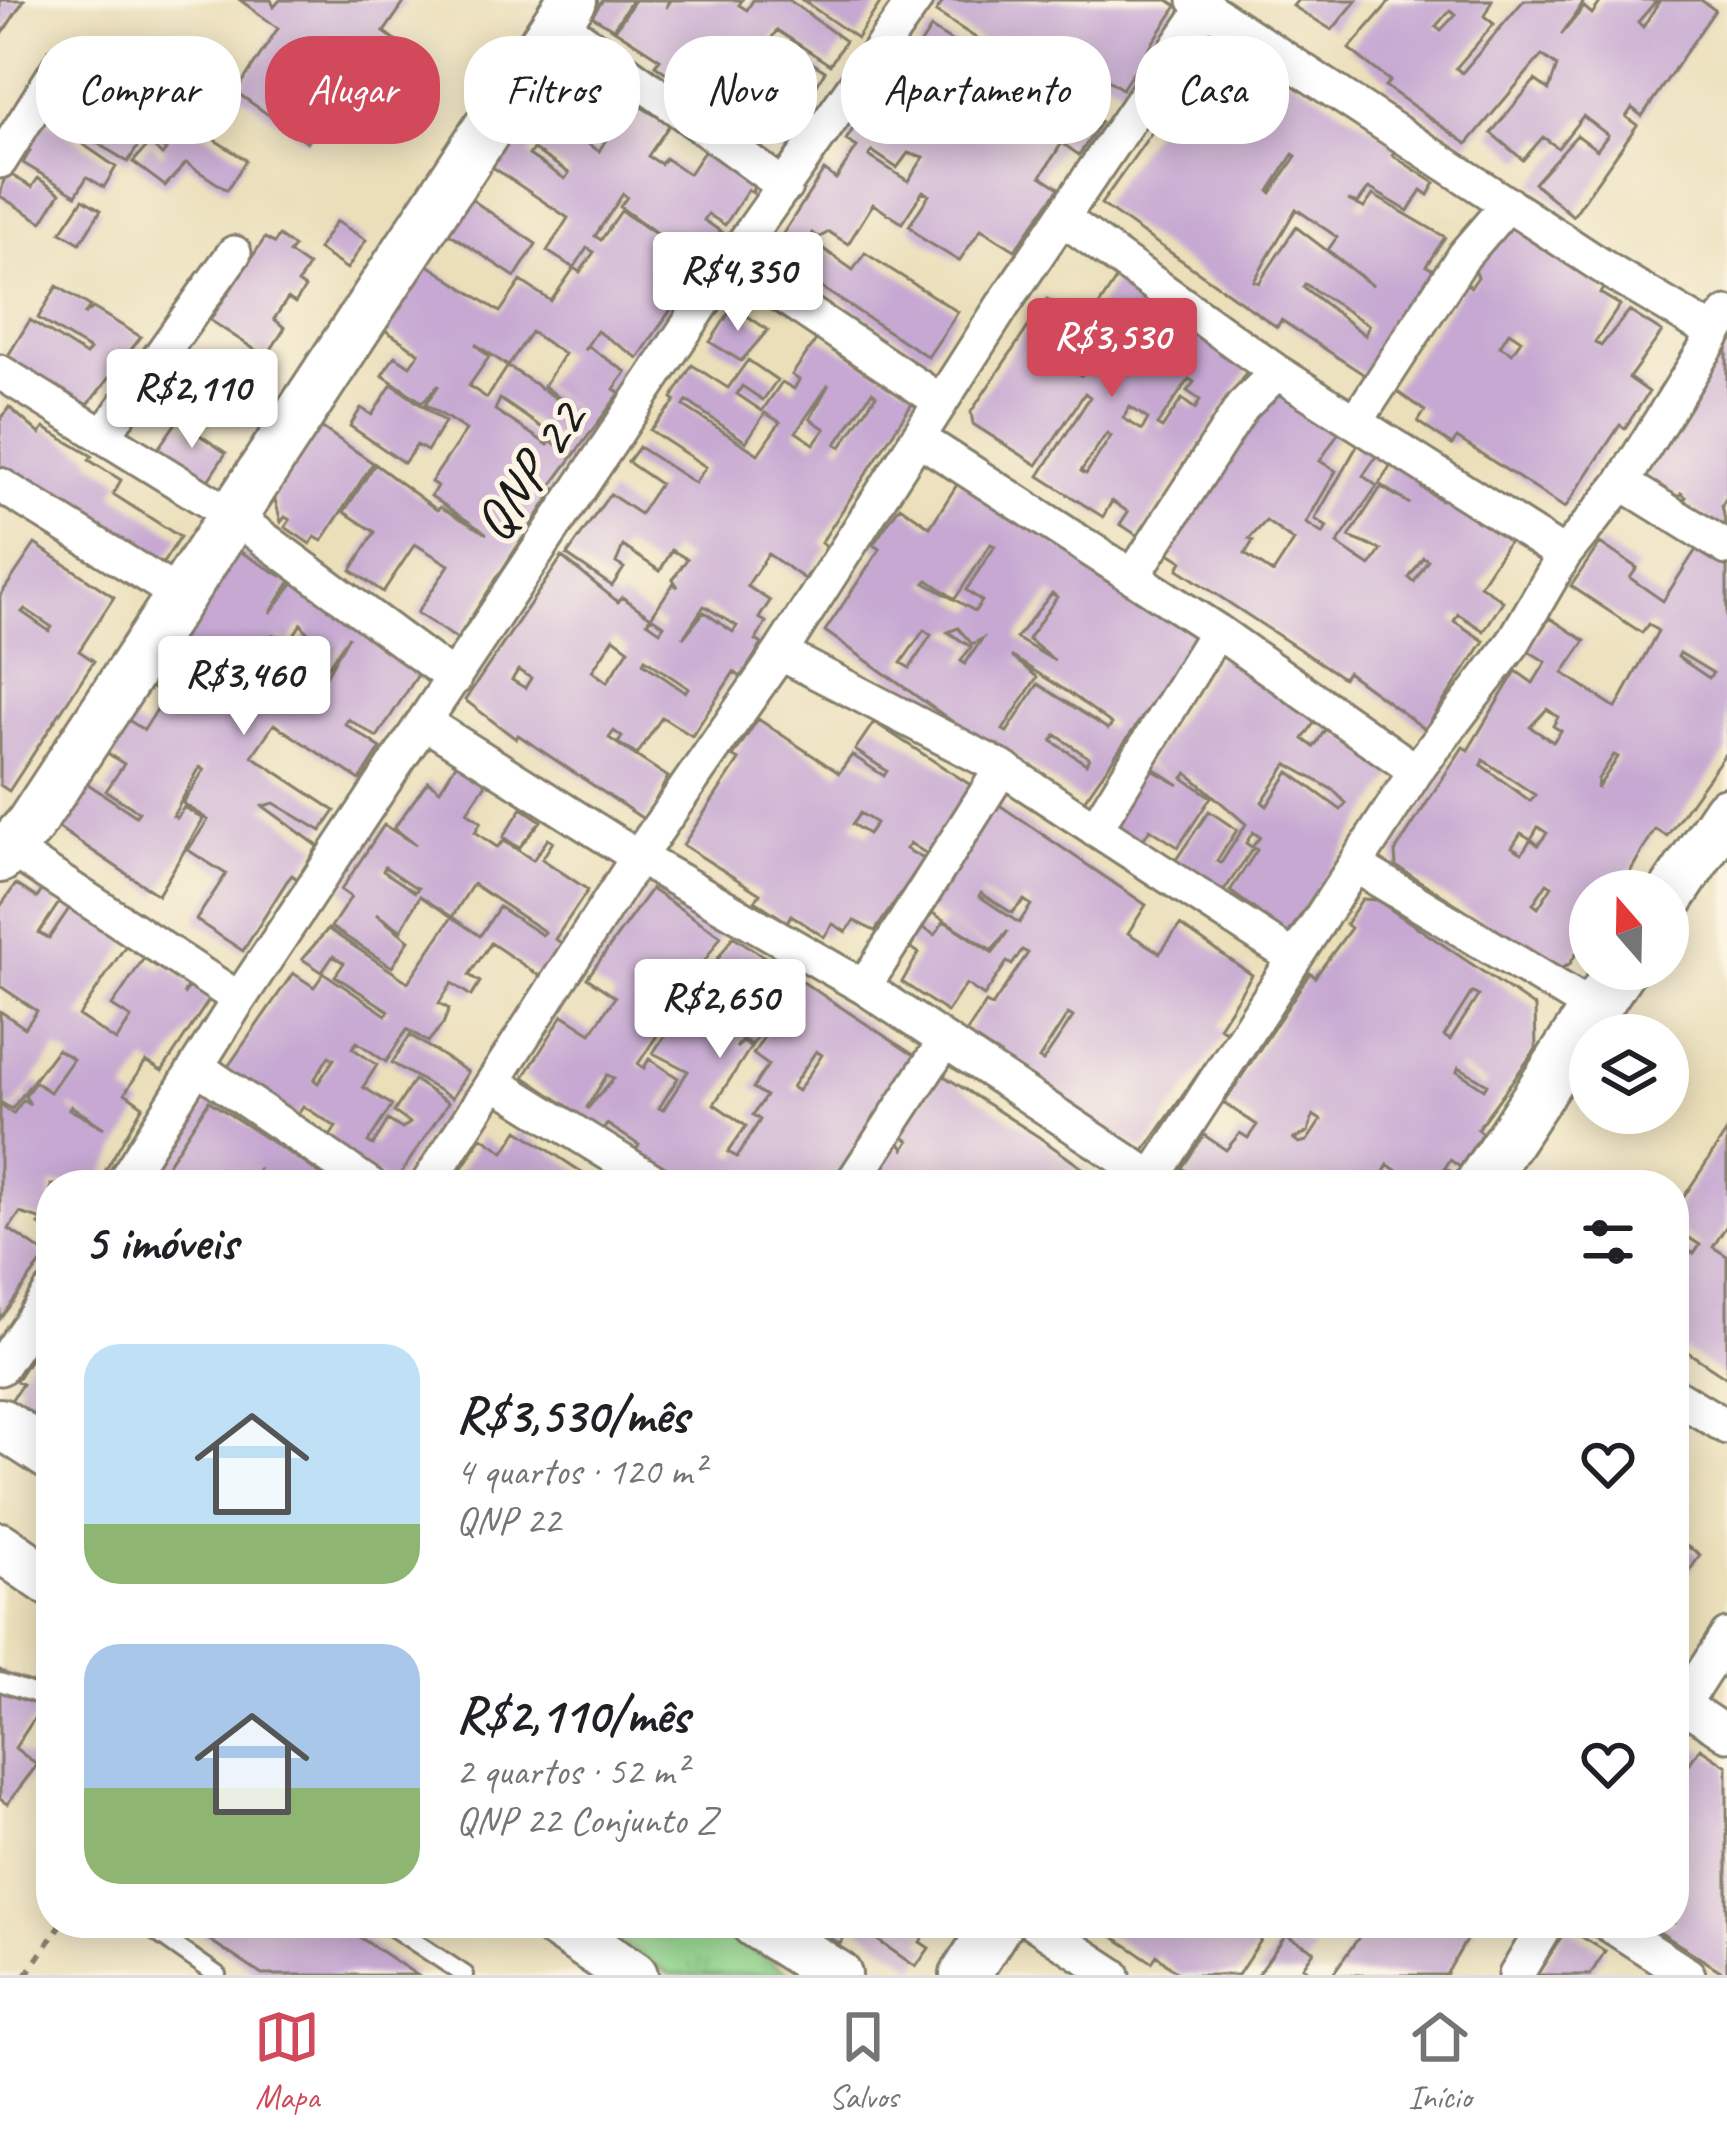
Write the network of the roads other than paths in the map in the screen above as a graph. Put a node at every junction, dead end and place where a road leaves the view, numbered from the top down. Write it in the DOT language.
graph roads {
  1 [pos="915,0"];
  2 [pos="1200,4"];
  3 [pos="565,11"];
  4 [pos="36,104"];
  5 [pos="0,161"];
  6 [pos="785,187"];
  7 [pos="1508,205"];
  8 [pos="1062,218"];
  9 [pos="234,253"];
  10 [pos="731,261"];
  11 [pos="1721,324"];
  12 [pos="0,372"];
  13 [pos="1277,372"];
  14 [pos="940,400"];
  15 [pos="1357,420"];
  16 [pos="103,436"];
  17 [pos="918,438"];
  18 [pos="1622,483"];
  19 [pos="0,484"];
  20 [pos="236,518"];
  21 [pos="1727,548"];
  22 [pos="1564,555"];
  23 [pos="1133,576"];
  24 [pos="182,597"];
  25 [pos="1217,632"];
  26 [pos="780,652"];
  27 [pos="454,679"];
  28 [pos="427,724"];
  29 [pos="1002,768"];
  30 [pos="1416,771"];
  31 [pos="1727,812"];
  32 [pos="1095,829"];
  33 [pos="3,849"];
  34 [pos="638,857"];
  35 [pos="1358,867"];
  36 [pos="1688,870"];
  37 [pos="1294,958"];
  38 [pos="864,987"];
  39 [pos="1607,990"];
  40 [pos="238,1000"];
  41 [pos="1594,1009"];
  42 [pos="945,1041"];
  43 [pos="199,1068"];
  44 [pos="496,1084"];
  45 [pos="132,1170"];
  46 [pos="348,1170"];
  47 [pos="438,1170"];
  48 [pos="636,1170"];
  49 [pos="861,1170"];
  50 [pos="1134,1170"];
  51 [pos="1157,1170"];
  52 [pos="1489,1170"];
  53 [pos="36,1314"];
  54 [pos="0,1368"];
  55 [pos="1689,1404"];
  56 [pos="0,1423"];
  57 [pos="1727,1427"];
  58 [pos="36,1446"];
  59 [pos="0,1547"];
  60 [pos="36,1572"];
  61 [pos="1727,1636"];
  62 [pos="0,1682"];
  63 [pos="1689,1694"];
  64 [pos="36,1695"];
  65 [pos="1689,1716"];
  66 [pos="1727,1734"];
  67 [pos="164,1938"];
  68 [pos="409,1938"];
  69 [pos="578,1938"];
  70 [pos="779,1938"];
  71 [pos="988,1938"];
  72 [pos="1057,1938"];
  73 [pos="1538,1938"];
  74 [pos="1630,1938"];
  75 [pos="217,1975"];
  76 [pos="465,1975"];
  77 [pos="633,1975"];
  78 [pos="837,1975"];
  79 [pos="965,1975"];
  80 [pos="1113,1975"];
  81 [pos="1516,1975"];
  82 [pos="1688,1975"];
  1 -- 6 [label="street, QNP 22"];
  2 -- 7 [label="street"];
  2 -- 8 [label="street"];
  3 -- 6 [label="street"];
  3 -- 20 [label="street"];
  4 -- 5 [label="street"];
  6 -- 10 [label="street, QNP 22"];
  7 -- 11 [label="street"];
  7 -- 15 [label="street"];
  8 -- 13 [label="street"];
  8 -- 14 [label="street"];
  9 -- 16 [label="street"];
  10 -- 14 [label="street"];
  10 -- 27 [label="street, QNP 22"];
  11 -- 18 [label="street"];
  12 -- 16 [label="street"];
  13 -- 15 [label="street"];
  13 -- 23 [label="street"];
  14 -- 17 [label="street"];
  15 -- 22 [label="street"];
  16 -- 20 [label="street"];
  17 -- 23 [label="street"];
  17 -- 26 [label="street"];
  18 -- 21 [label="street"];
  18 -- 22 [label="street"];
  19 -- 24 [label="street"];
  20 -- 24 [label="street"];
  20 -- 27 [label="street"];
  22 -- 30 [label="street"];
  23 -- 25 [label="street"];
  24 -- 33 [label="street"];
  25 -- 30 [label="street"];
  25 -- 32 [label="street"];
  26 -- 29 [label="street"];
  26 -- 34 [label="street"];
  27 -- 28 [label="street, QNP 22"];
  28 -- 34 [label="street"];
  28 -- 40 [label="street, QNP 22"];
  29 -- 32 [label="street"];
  29 -- 38 [label="street"];
  30 -- 35 [label="street"];
  31 -- 36 [label="street"];
  32 -- 37 [label="street"];
  33 -- 40 [label="street"];
  34 -- 38 [label="street"];
  34 -- 44 [label="street"];
  35 -- 37 [label="street"];
  35 -- 41 [label="street"];
  37 -- 51 [label="street"];
  38 -- 42 [label="street"];
  39 -- 41 [label="street"];
  40 -- 43 [label="street, QNP 22"];
  41 -- 52 [label="street"];
  42 -- 49 [label="street"];
  42 -- 50 [label="street"];
  43 -- 45 [label="street, QNP 22"];
  43 -- 46 [label="street"];
  44 -- 47 [label="street"];
  44 -- 48 [label="street"];
  53 -- 54 [label="street"];
  55 -- 57 [label="street"];
  56 -- 58 [label="street"];
  59 -- 60 [label="street"];
  61 -- 63 [label="street"];
  62 -- 64 [label="lane"];
  65 -- 66 [label="street"];
  67 -- 75 [label="lane"];
  68 -- 76 [label="lane"];
  69 -- 77 [label="street"];
  70 -- 78 [label="street"];
  71 -- 79 [label="street"];
  72 -- 80 [label="street"];
  73 -- 81 [label="street"];
  74 -- 82 [label="street"];
}
